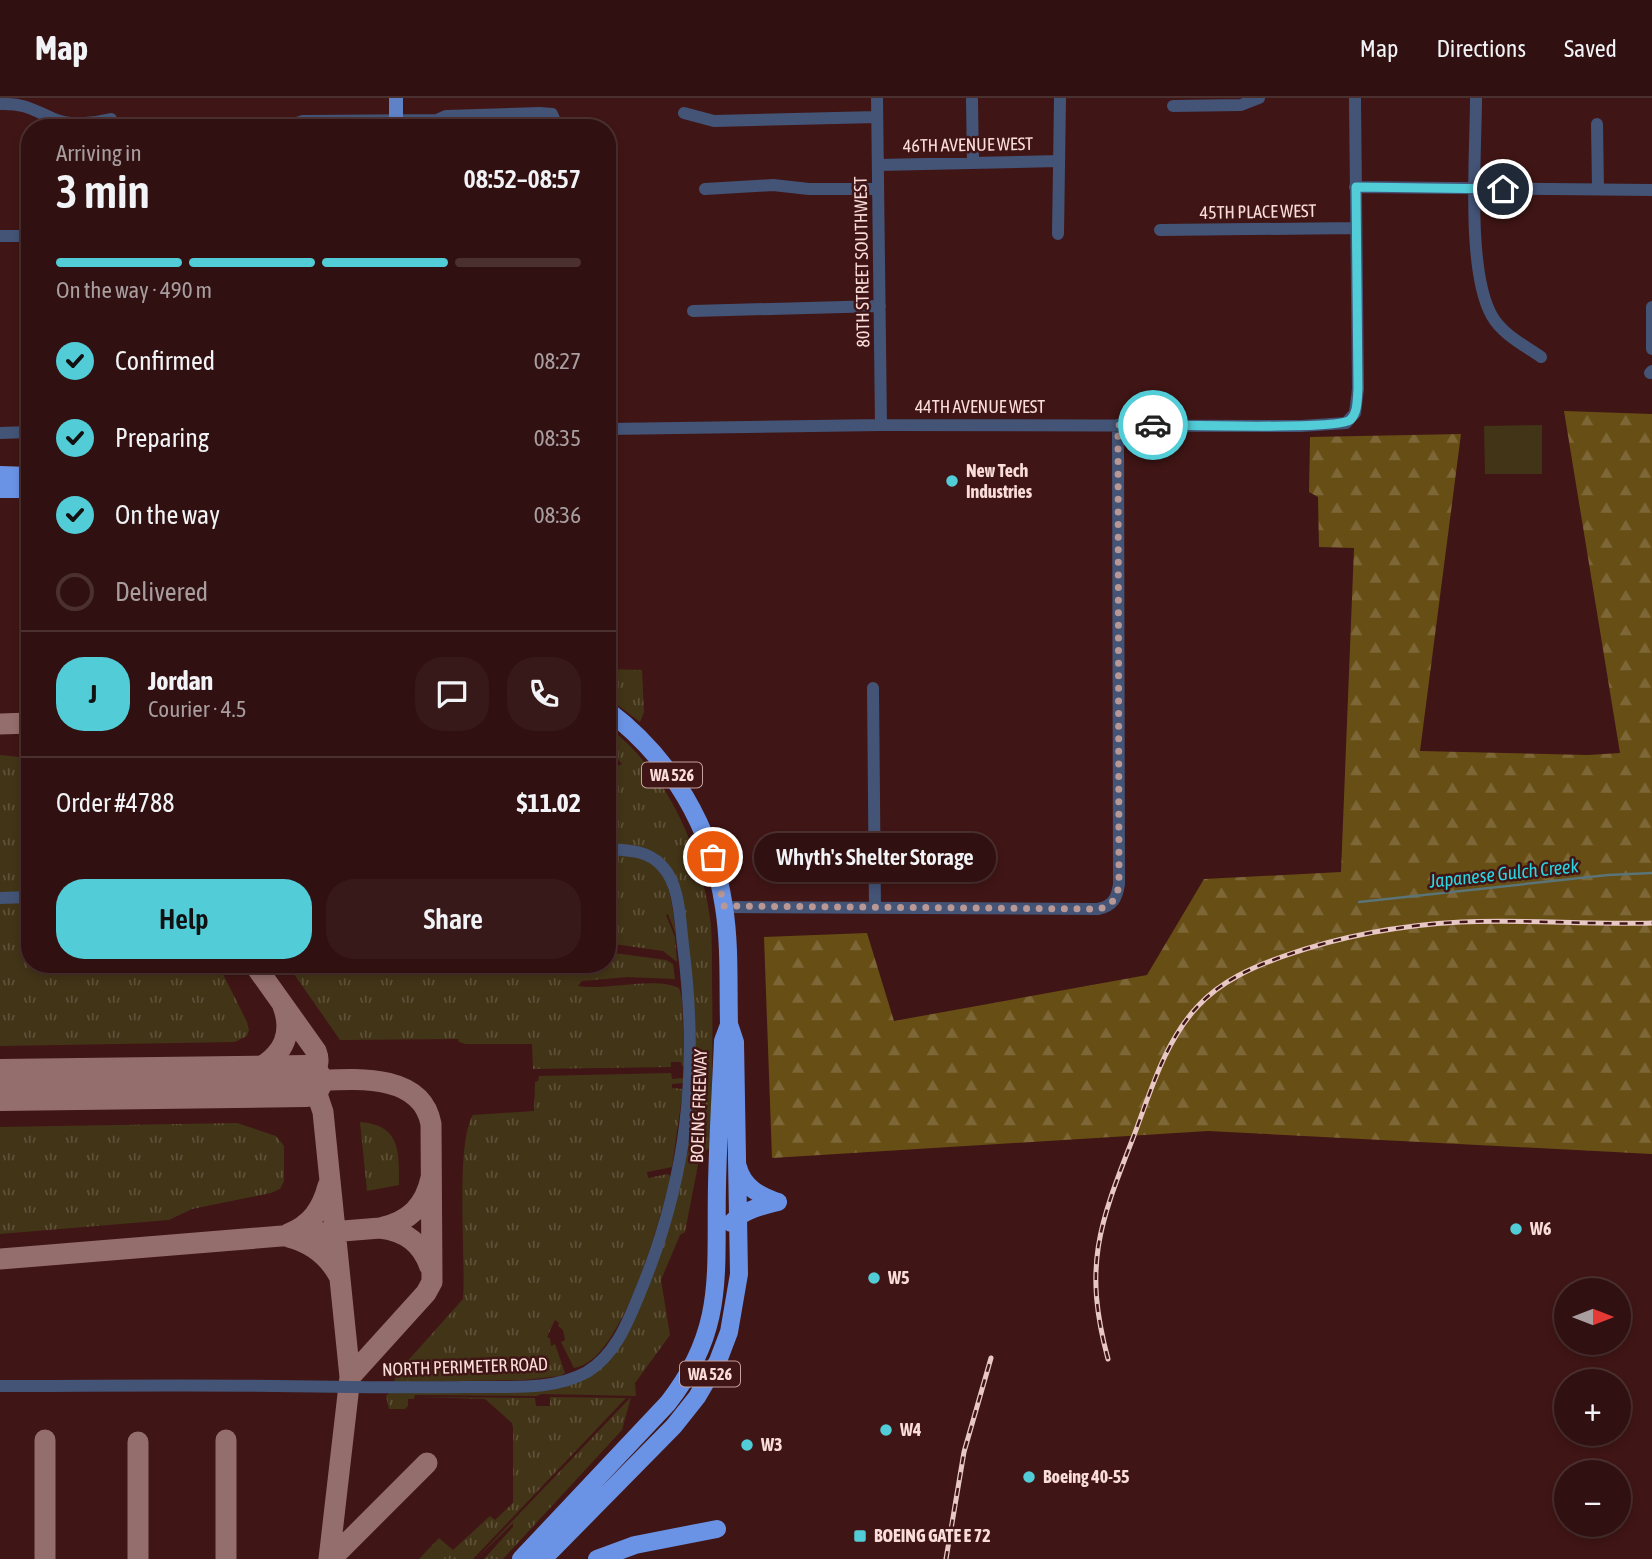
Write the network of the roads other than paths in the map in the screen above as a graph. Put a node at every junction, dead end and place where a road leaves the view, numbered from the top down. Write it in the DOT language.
graph roads {
  1 [pos="396,98"];
  2 [pos="877,98"];
  3 [pos="1060,98"];
  4 [pos="1259,98"];
  5 [pos="1356,98"];
  6 [pos="1476,98"];
  7 [pos="972,100"];
  8 [pos="0,104"];
  9 [pos="1173,106"];
  10 [pos="684,113"];
  11 [pos="877,117"];
  12 [pos="53,119"];
  13 [pos="396,119"];
  14 [pos="439,119"];
  15 [pos="554,119"];
  16 [pos="1597,124"];
  17 [pos="1059,161"];
  18 [pos="973,162"];
  19 [pos="878,165"];
  20 [pos="1356,187"];
  21 [pos="705,189"];
  22 [pos="878,189"];
  23 [pos="1476,189"];
  24 [pos="1598,189"];
  25 [pos="1652,190"];
  26 [pos="1356,228"];
  27 [pos="1160,230"];
  28 [pos="1058,234"];
  29 [pos="0,236"];
  30 [pos="21,236"];
  31 [pos="880,306"];
  32 [pos="1652,307"];
  33 [pos="693,311"];
  34 [pos="1652,349"];
  35 [pos="1541,357"];
  36 [pos="881,425"];
  37 [pos="1118,425"];
  38 [pos="616,429"];
  39 [pos="21,432"];
  40 [pos="0,433"];
  41 [pos="0,475"];
  42 [pos="21,475"];
  43 [pos="0,489"];
  44 [pos="21,489"];
  45 [pos="873,688"];
  46 [pos="616,718"];
  47 [pos="616,850"];
  48 [pos="21,897"];
  49 [pos="0,898"];
  50 [pos="724,906"];
  51 [pos="874,908"];
  52 [pos="729,1024"];
  53 [pos="738,1164"];
  54 [pos="739,1215"];
  55 [pos="716,1294"];
  56 [pos="0,1386"];
  57 [pos="717,1529"];
  58 [pos="521,1559"];
  59 [pos="543,1559"];
  60 [pos="597,1559"];
  1 -- 13 [label="main road"];
  2 -- 11 [label="street, 80TH STREET SOUTHWEST"];
  3 -- 17 [label="street"];
  4 -- 9 [label="street"];
  5 -- 20 [label="street"];
  6 -- 23 [label="street"];
  7 -- 18 [label="street"];
  8 -- 12 [label="street"];
  10 -- 11 [label="street"];
  11 -- 19 [label="street, 80TH STREET SOUTHWEST"];
  14 -- 15 [label="street"];
  16 -- 24 [label="street"];
  17 -- 18 [label="street, 46TH AVENUE WEST"];
  17 -- 28 [label="street"];
  18 -- 19 [label="street, 46TH AVENUE WEST"];
  19 -- 22 [label="street, 80TH STREET SOUTHWEST"];
  20 -- 23 [label="street"];
  20 -- 26 [label="street"];
  21 -- 22 [label="street"];
  22 -- 31 [label="street, 80TH STREET SOUTHWEST"];
  23 -- 24 [label="street"];
  23 -- 35 [label="street"];
  24 -- 25 [label="street"];
  26 -- 27 [label="street, 45TH PLACE WEST"];
  26 -- 37 [label="street, 44TH AVENUE WEST"];
  29 -- 30 [label="street"];
  31 -- 33 [label="street"];
  31 -- 36 [label="street, 80TH STREET SOUTHWEST"];
  32 -- 34 [label="street"];
  36 -- 37 [label="street, 44TH AVENUE WEST"];
  36 -- 38 [label="street, 44TH AVENUE WEST"];
  37 -- 51 [label="street"];
  39 -- 40 [label="street"];
  41 -- 42 [label="highway"];
  43 -- 44 [label="highway"];
  45 -- 51 [label="street"];
  46 -- 50 [label="highway, WA 526"];
  47 -- 56 [label="street, NORTH PERIMETER ROAD"];
  48 -- 49 [label="street"];
  50 -- 51 [label="street"];
  50 -- 52 [label="highway, WA 526"];
  52 -- 53 [label="highway, BOEING FREEWAY / WA 526"];
  52 -- 55 [label="highway, BOEING FREEWAY / WA 526"];
  53 -- 54 [label="highway, BOEING FREEWAY / WA 526"];
  53 -- 54 [label="highway"];
  54 -- 55 [label="highway"];
  54 -- 59 [label="highway, BOEING FREEWAY / WA 526"];
  55 -- 58 [label="highway, BOEING FREEWAY / WA 526"];
  57 -- 60 [label="highway"];
}
